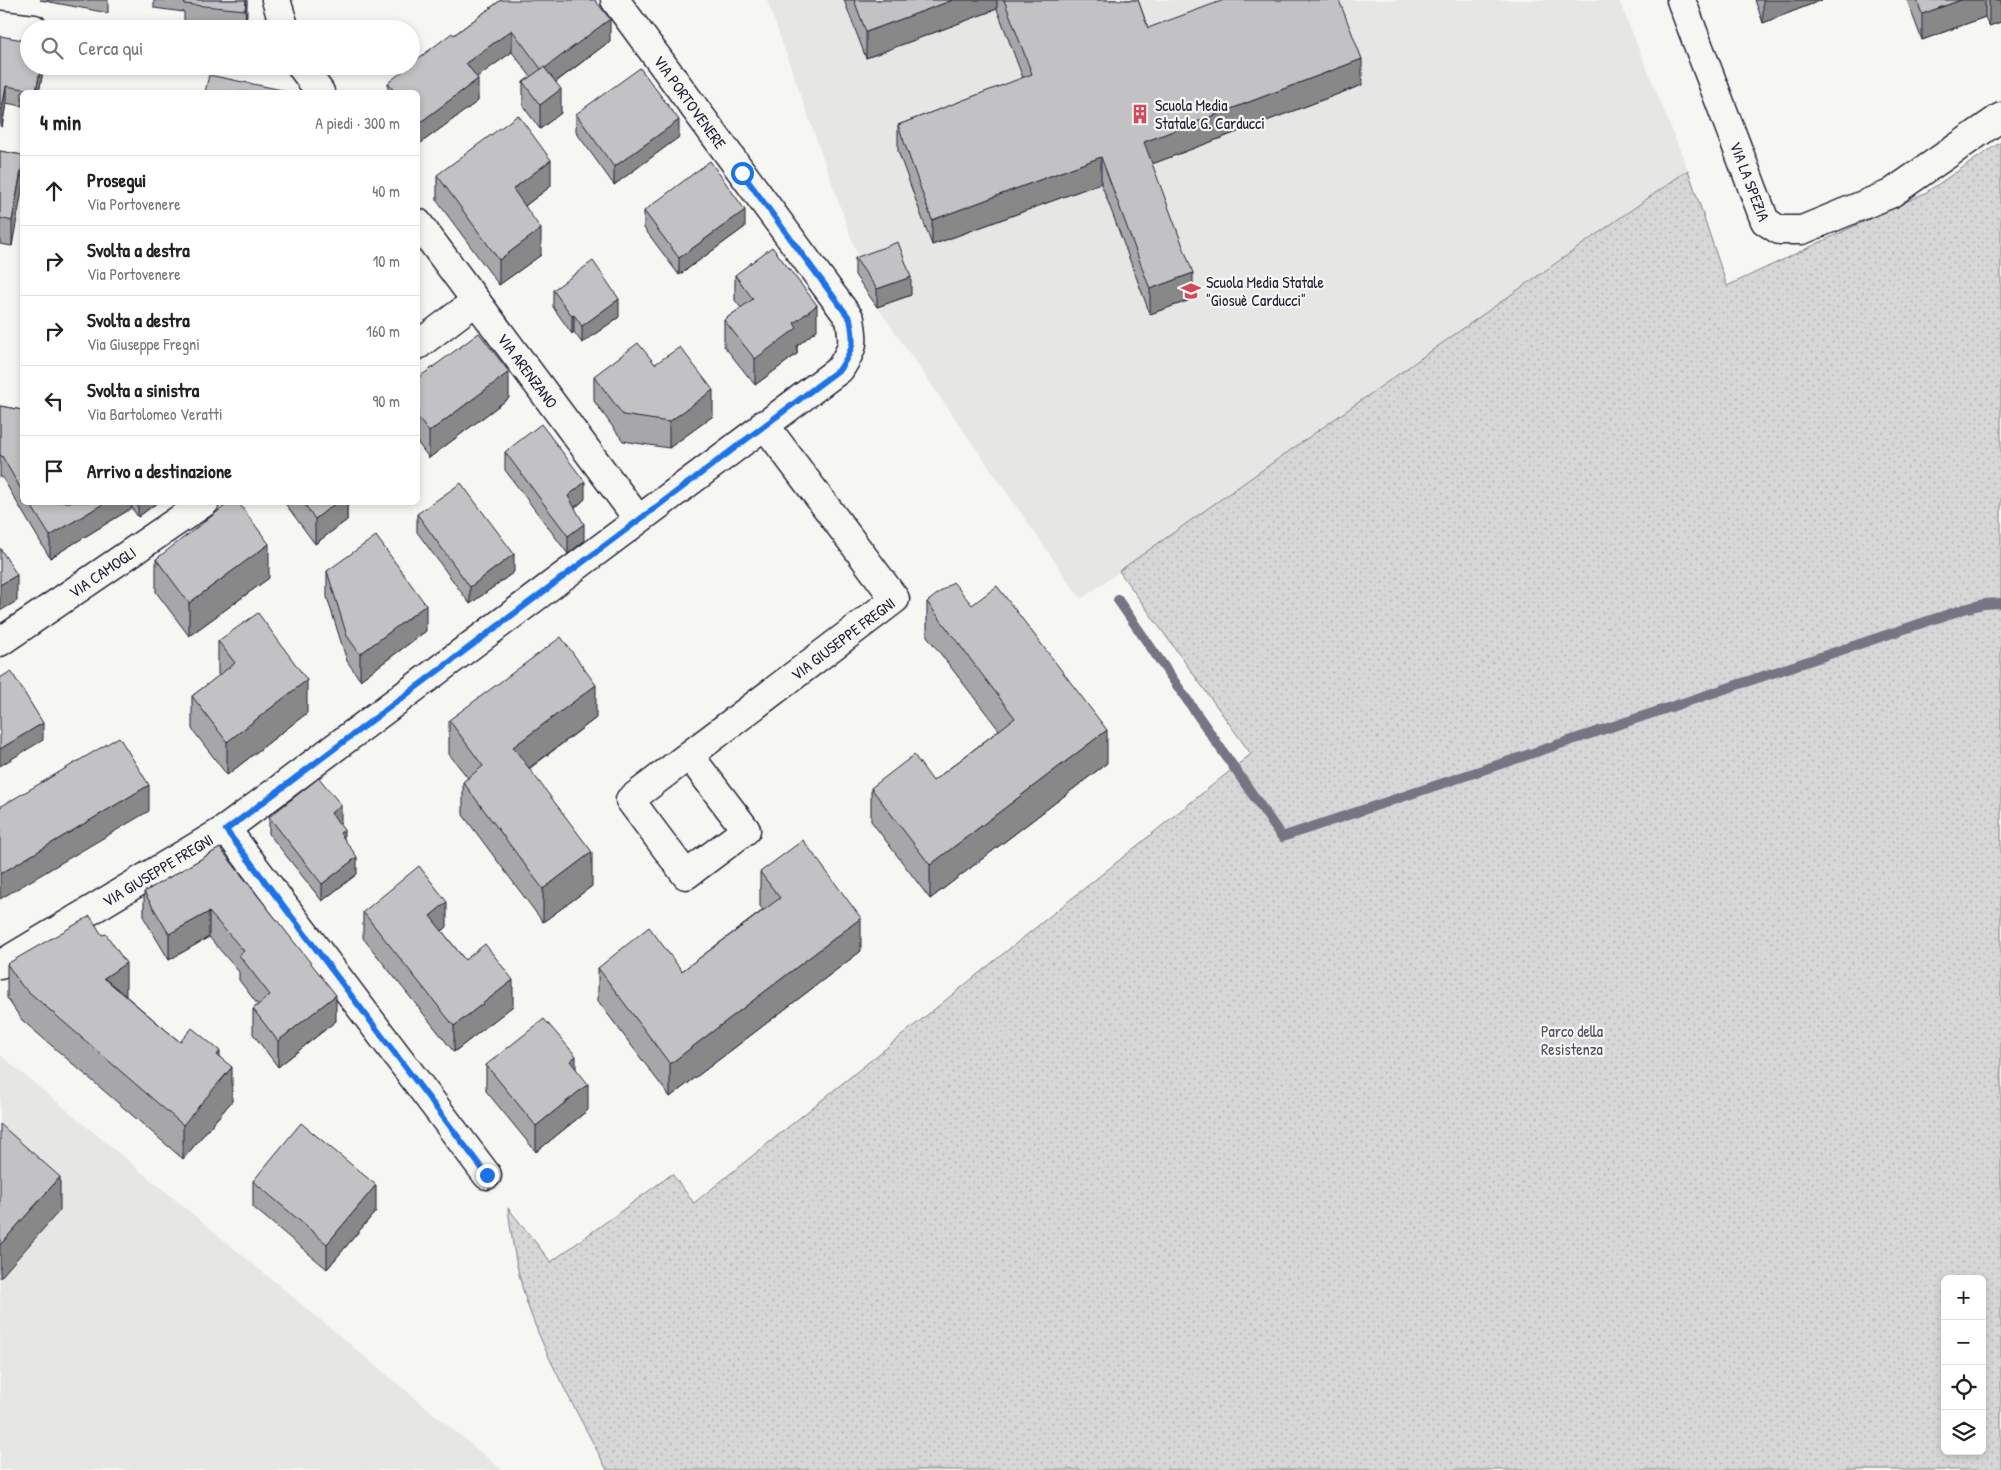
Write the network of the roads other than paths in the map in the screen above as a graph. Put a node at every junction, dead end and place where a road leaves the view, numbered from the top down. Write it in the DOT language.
graph roads {
  1 [pos="276,0"];
  2 [pos="615,0"];
  3 [pos="1681,0"];
  4 [pos="282,20"];
  5 [pos="0,25"];
  6 [pos="20,27"];
  7 [pos="308,75"];
  8 [pos="319,90"];
  9 [pos="2001,117"];
  10 [pos="420,226"];
  11 [pos="476,301"];
  12 [pos="420,343"];
  13 [pos="848,355"];
  14 [pos="764,424"];
  15 [pos="201,505"];
  16 [pos="638,519"];
  17 [pos="0,642"];
  18 [pos="689,755"];
  19 [pos="226,830"];
  20 [pos="0,965"];
  21 [pos="487,1175"];
  1 -- 4 [label="street"];
  2 -- 13 [label="street, VIA PORTOVENERE"];
  3 -- 9 [label="street, VIA LA SPEZIA"];
  5 -- 6 [label="street"];
  7 -- 8 [label="street"];
  10 -- 11 [label="street, VIA ARENZANO"];
  11 -- 12 [label="street"];
  11 -- 16 [label="street, VIA ARENZANO"];
  13 -- 14 [label="street, VIA GIUSEPPE FREGNI"];
  14 -- 16 [label="street, VIA GIUSEPPE FREGNI"];
  14 -- 18 [label="street, VIA GIUSEPPE FREGNI"];
  15 -- 17 [label="street, VIA CAMOGLI"];
  16 -- 19 [label="street, VIA GIUSEPPE FREGNI"];
  19 -- 20 [label="street, VIA GIUSEPPE FREGNI"];
  19 -- 21 [label="street"];
}
